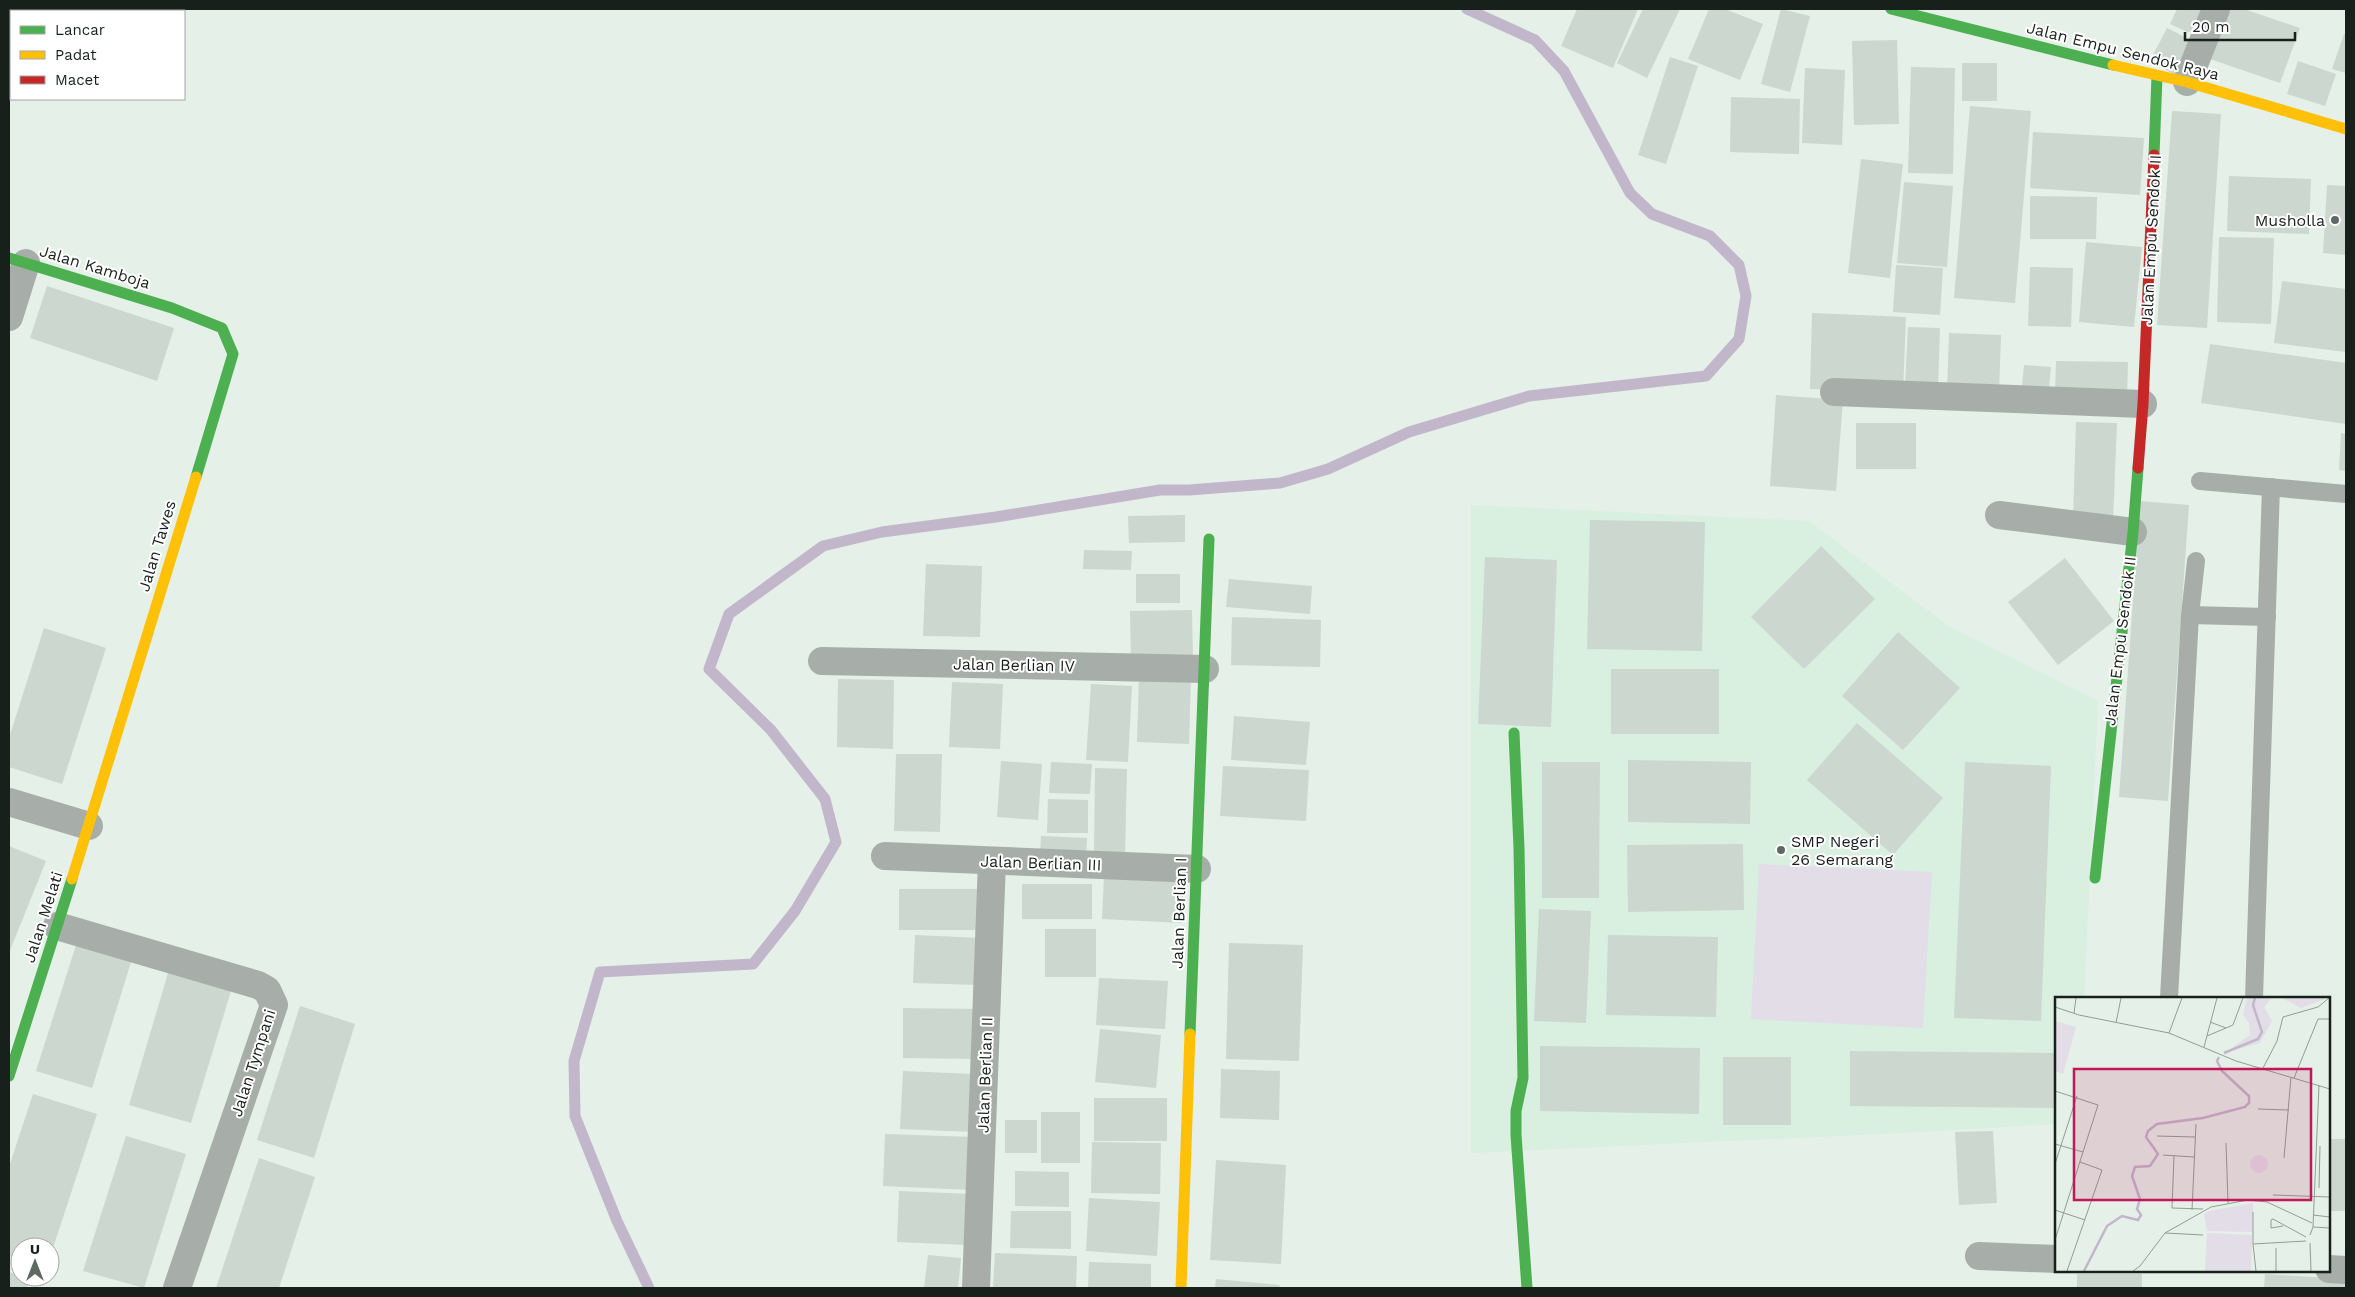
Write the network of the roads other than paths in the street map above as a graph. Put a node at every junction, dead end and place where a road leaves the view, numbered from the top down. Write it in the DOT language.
graph roads {
  1 [pos="1891,9"];
  2 [pos="2216,9"];
  3 [pos="2158,76"];
  4 [pos="2187,82"];
  5 [pos="2346,129"];
  6 [pos="18,260"];
  7 [pos="172,308"];
  8 [pos="9,318"];
  9 [pos="1834,392"];
  10 [pos="2143,404"];
  11 [pos="2200,481"];
  12 [pos="2271,488"];
  13 [pos="2346,494"];
  14 [pos="1999,515"];
  15 [pos="2133,532"];
  16 [pos="1209,539"];
  17 [pos="2196,562"];
  18 [pos="2190,616"];
  19 [pos="2267,617"];
  20 [pos="822,661"];
  21 [pos="1205,669"];
  22 [pos="1514,733"];
  23 [pos="9,802"];
  24 [pos="89,826"];
  25 [pos="884,856"];
  26 [pos="992,861"];
  27 [pos="1197,869"];
  28 [pos="2095,878"];
  29 [pos="57,926"];
  30 [pos="2168,997"];
  31 [pos="2254,997"];
  32 [pos="9,1076"];
  33 [pos="1979,1256"];
  34 [pos="2055,1259"];
  35 [pos="2330,1269"];
  36 [pos="2346,1270"];
  37 [pos="177,1288"];
  38 [pos="976,1288"];
  39 [pos="1182,1288"];
  40 [pos="1527,1288"];
  1 -- 3 [label="street, Jalan Empu Sendok Raya"];
  2 -- 4 [label="street"];
  3 -- 4 [label="street, Jalan Empu Sendok Raya"];
  3 -- 10 [label="street, Jalan Empu Sendok II"];
  4 -- 5 [label="street, Jalan Empu Sendok Raya"];
  6 -- 7 [label="street, Jalan Kamboja"];
  6 -- 8 [label="street"];
  7 -- 24 [label="street, Jalan Tawes"];
  9 -- 10 [label="street"];
  10 -- 15 [label="street, Jalan Empu Sendok II"];
  11 -- 12 [label="lane"];
  12 -- 13 [label="lane"];
  12 -- 19 [label="lane"];
  14 -- 15 [label="street"];
  15 -- 28 [label="street, Jalan Empu Sendok II"];
  16 -- 21 [label="street, Jalan Berlian I"];
  17 -- 18 [label="lane"];
  18 -- 19 [label="lane"];
  18 -- 30 [label="lane"];
  19 -- 31 [label="lane"];
  20 -- 21 [label="street, Jalan Berlian IV"];
  21 -- 27 [label="street, Jalan Berlian I"];
  22 -- 40 [label="street"];
  23 -- 24 [label="street"];
  24 -- 29 [label="street, Jalan Melati"];
  25 -- 26 [label="street, Jalan Berlian III"];
  26 -- 27 [label="street, Jalan Berlian III"];
  26 -- 38 [label="street, Jalan Berlian II"];
  27 -- 39 [label="street, Jalan Berlian I"];
  29 -- 32 [label="street, Jalan Melati"];
  29 -- 37 [label="street, Jalan Tympani"];
  33 -- 34 [label="street"];
  35 -- 36 [label="street"];
}
